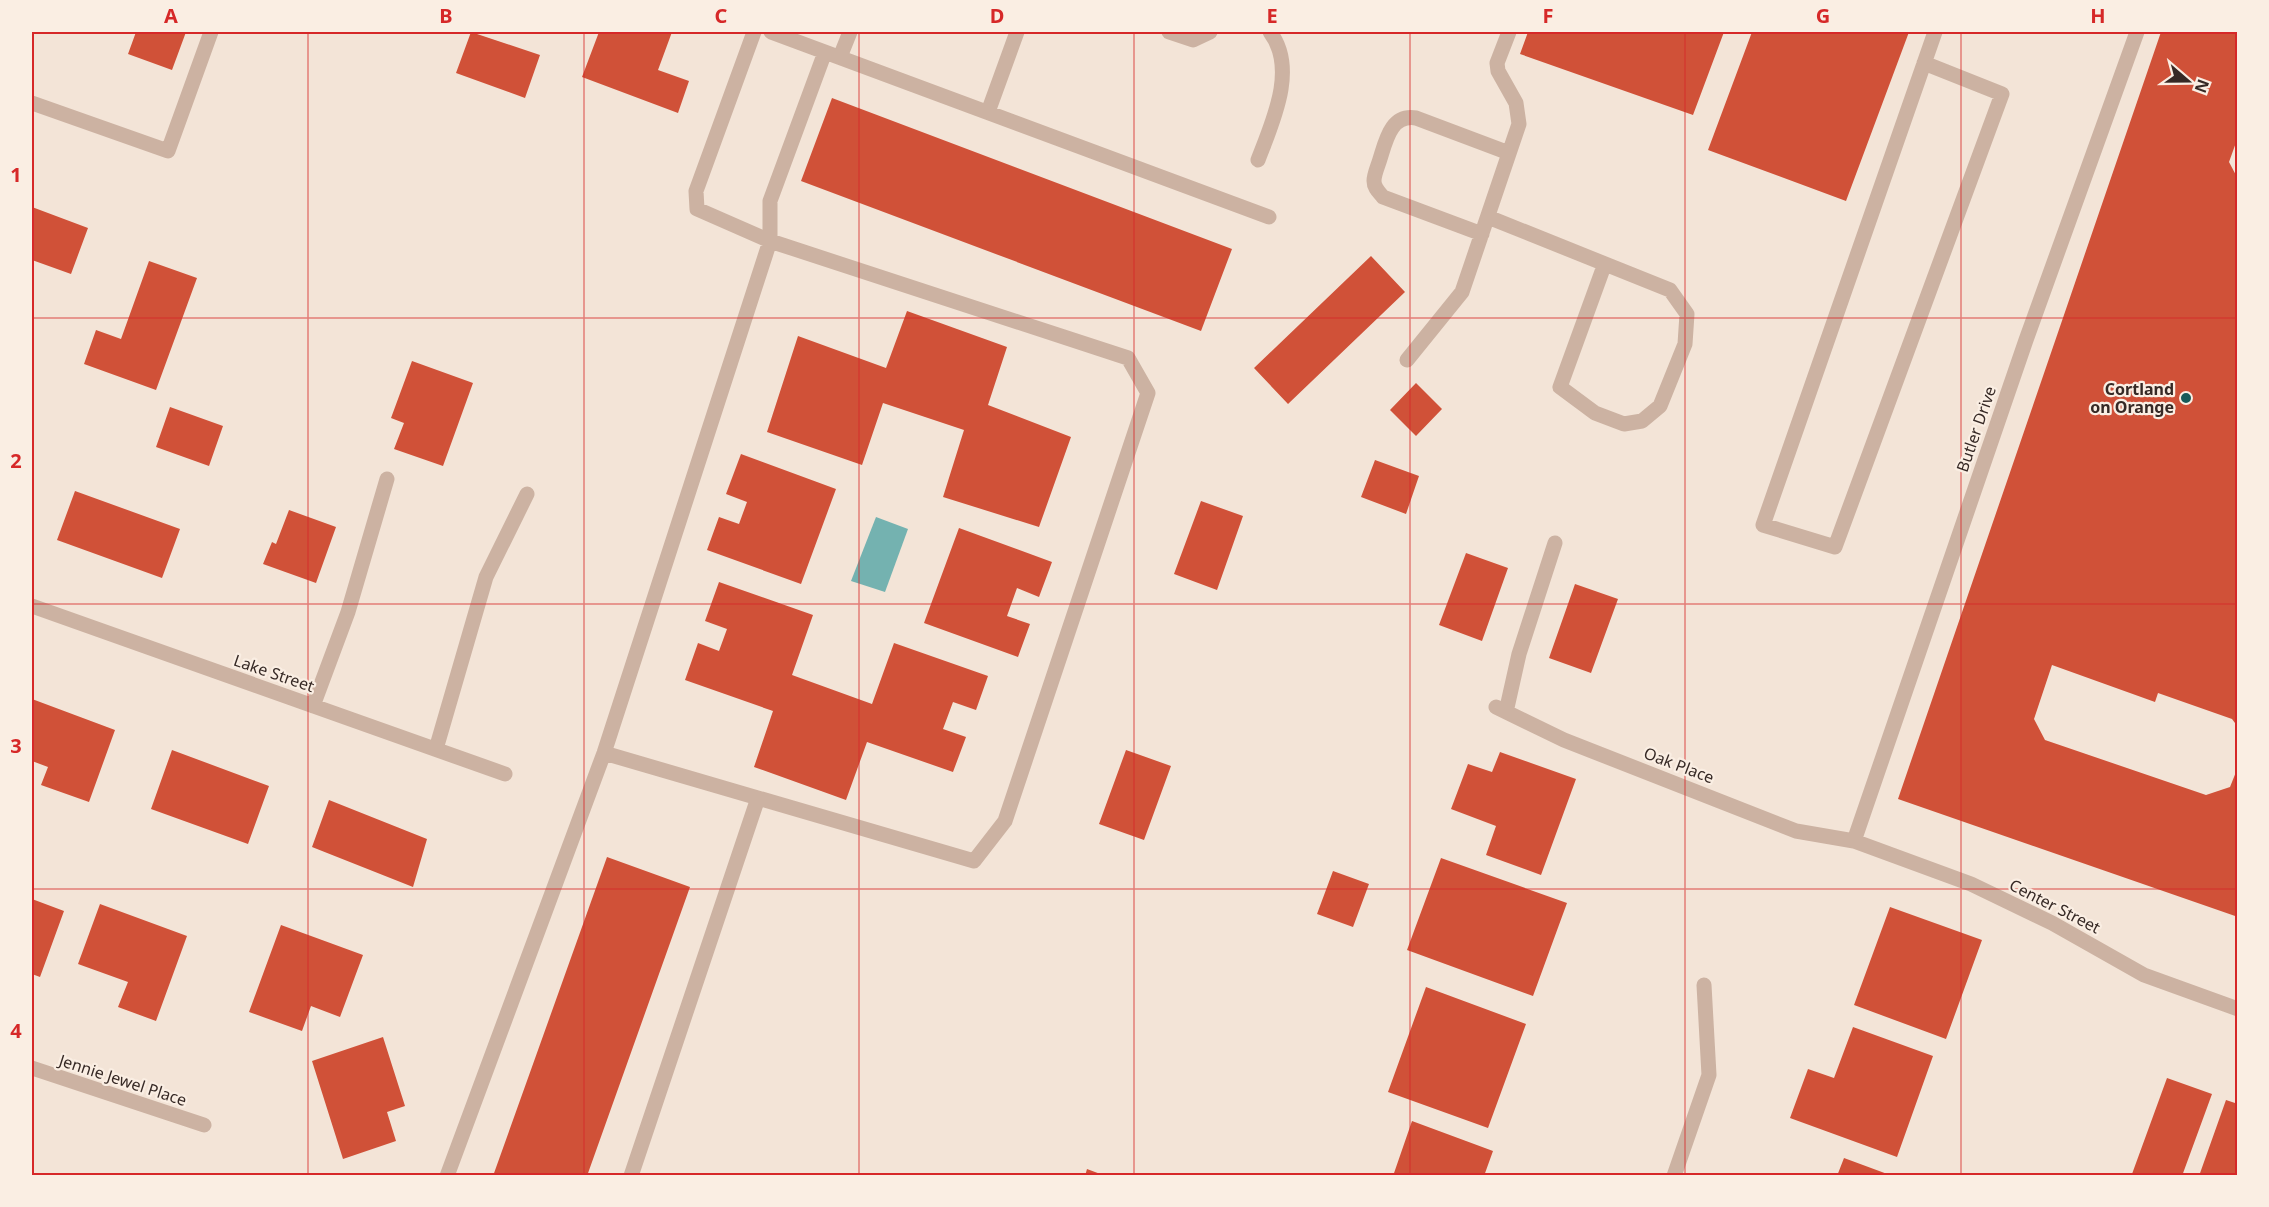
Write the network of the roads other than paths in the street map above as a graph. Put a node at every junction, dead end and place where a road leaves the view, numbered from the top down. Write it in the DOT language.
graph roads {
  1 [pos="211,32"];
  2 [pos="754,32"];
  3 [pos="771,32"];
  4 [pos="850,32"];
  5 [pos="1017,32"];
  6 [pos="1169,32"];
  7 [pos="1210,32"];
  8 [pos="1270,32"];
  9 [pos="1509,32"];
  10 [pos="1935,32"];
  11 [pos="2138,32"];
  12 [pos="833,55"];
  13 [pos="1924,63"];
  14 [pos="32,103"];
  15 [pos="988,112"];
  16 [pos="1509,153"];
  17 [pos="1258,160"];
  18 [pos="1488,217"];
  19 [pos="1269,218"];
  20 [pos="1482,234"];
  21 [pos="770,241"];
  22 [pos="1604,266"];
  23 [pos="1407,360"];
  24 [pos="387,479"];
  25 [pos="527,494"];
  26 [pos="1555,543"];
  27 [pos="32,606"];
  28 [pos="313,706"];
  29 [pos="436,749"];
  30 [pos="604,753"];
  31 [pos="505,774"];
  32 [pos="758,798"];
  33 [pos="1854,841"];
  34 [pos="1704,985"];
  35 [pos="2238,1009"];
  36 [pos="32,1068"];
  37 [pos="204,1125"];
  38 [pos="447,1176"];
  39 [pos="631,1176"];
  40 [pos="1674,1176"];
  1 -- 14 [label="street"];
  2 -- 21 [label="street"];
  3 -- 12 [label="street"];
  4 -- 12 [label="street"];
  5 -- 15 [label="street"];
  6 -- 7 [label="street"];
  8 -- 17 [label="street"];
  9 -- 16 [label="street"];
  10 -- 13 [label="street"];
  11 -- 33 [label="street, Butler Drive"];
  12 -- 15 [label="street"];
  12 -- 21 [label="street"];
  13 -- 13 [label="street"];
  15 -- 19 [label="street"];
  16 -- 18 [label="street"];
  16 -- 20 [label="street"];
  18 -- 20 [label="street"];
  18 -- 22 [label="street"];
  20 -- 23 [label="street"];
  21 -- 30 [label="street"];
  21 -- 32 [label="street"];
  22 -- 22 [label="street"];
  24 -- 28 [label="street"];
  25 -- 29 [label="street"];
  26 -- 33 [label="street, Oak Place"];
  27 -- 28 [label="street, Lake Street"];
  28 -- 29 [label="street, Lake Street"];
  29 -- 31 [label="street, Lake Street"];
  30 -- 32 [label="street"];
  30 -- 38 [label="street"];
  32 -- 39 [label="street"];
  33 -- 35 [label="street, Center Street"];
  34 -- 40 [label="street"];
  36 -- 37 [label="street, Jennie Jewel Place"];
}
